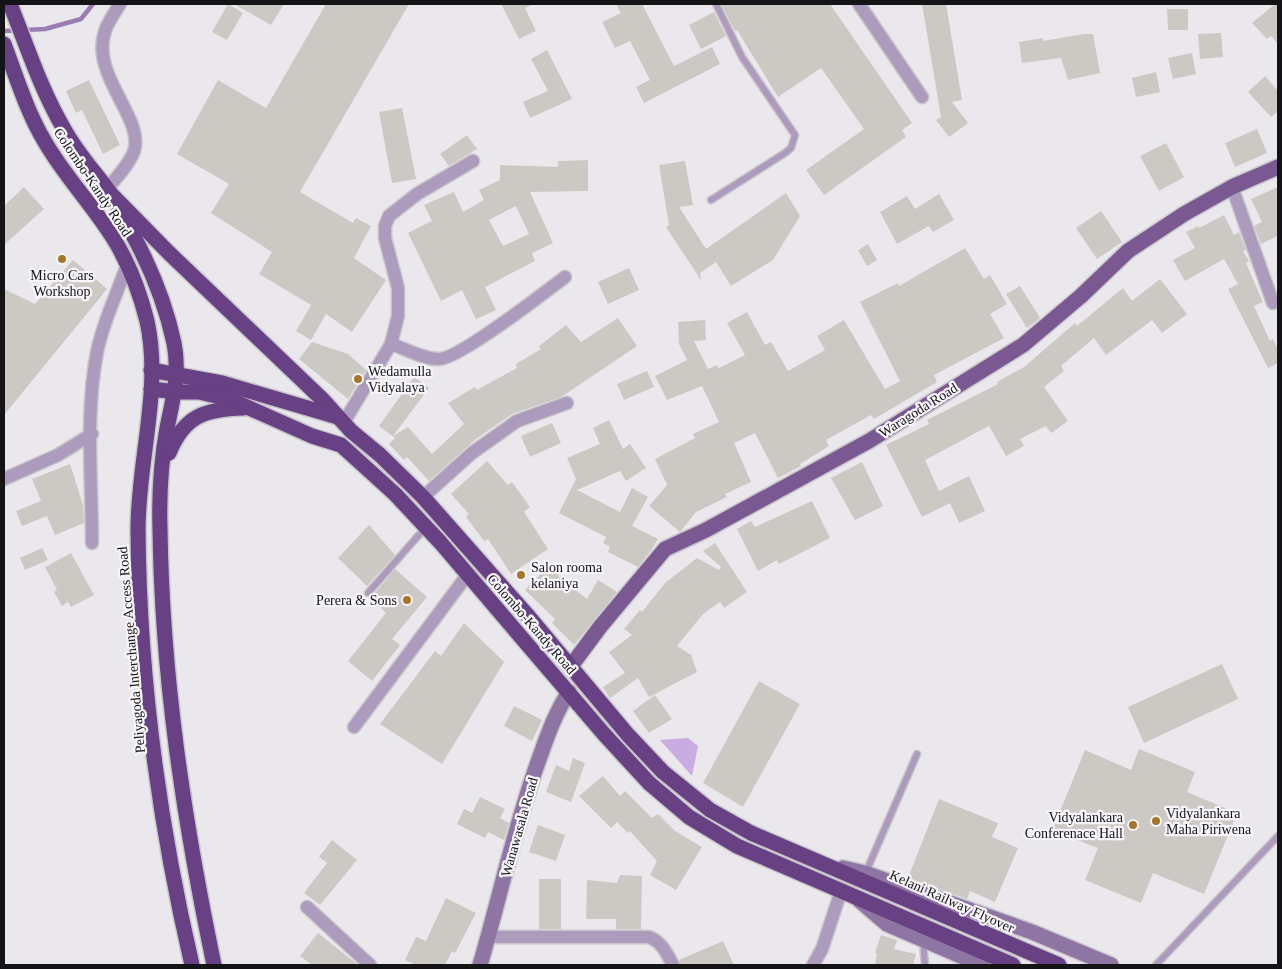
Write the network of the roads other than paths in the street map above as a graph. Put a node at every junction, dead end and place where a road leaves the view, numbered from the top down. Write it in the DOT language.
graph roads {
  1 [pos="10,4"];
  2 [pos="120,4"];
  3 [pos="716,4"];
  4 [pos="859,4"];
  5 [pos="6,49"];
  6 [pos="922,97"];
  7 [pos="473,161"];
  8 [pos="1278,167"];
  9 [pos="1232,187"];
  10 [pos="110,193"];
  11 [pos="711,200"];
  12 [pos="127,265"];
  13 [pos="565,278"];
  14 [pos="1273,303"];
  15 [pos="391,344"];
  16 [pos="151,370"];
  17 [pos="176,376"];
  18 [pos="151,389"];
  19 [pos="176,392"];
  20 [pos="567,403"];
  21 [pos="252,408"];
  22 [pos="341,419"];
  23 [pos="92,434"];
  24 [pos="162,471"];
  25 [pos="4,479"];
  26 [pos="422,497"];
  27 [pos="426,527"];
  28 [pos="92,543"];
  29 [pos="468,574"];
  30 [pos="368,593"];
  31 [pos="571,666"];
  32 [pos="569,692"];
  33 [pos="354,727"];
  34 [pos="917,754"];
  35 [pos="1278,836"];
  36 [pos="832,866"];
  37 [pos="865,873"];
  38 [pos="841,891"];
  39 [pos="307,907"];
  40 [pos="927,935"];
  41 [pos="488,937"];
  42 [pos="192,965"];
  43 [pos="214,965"];
  44 [pos="370,965"];
  45 [pos="480,965"];
  46 [pos="673,965"];
  47 [pos="813,965"];
  48 [pos="925,965"];
  49 [pos="982,965"];
  50 [pos="1013,965"];
  51 [pos="1059,965"];
  52 [pos="1111,965"];
  53 [pos="1156,965"];
  1 -- 10 [label="highway, Colombo-Kandy Road"];
  2 -- 10 [label="street"];
  3 -- 11 [label="lane"];
  4 -- 6 [label="street"];
  5 -- 12 [label="highway, Colombo-Kandy Road"];
  7 -- 15 [label="street"];
  8 -- 9 [label="main road, Waragoda Road"];
  9 -- 14 [label="street"];
  9 -- 31 [label="main road, Waragoda Road"];
  10 -- 17 [label="highway, Colombo-Kandy Road"];
  10 -- 22 [label="highway"];
  12 -- 16 [label="highway, Colombo-Kandy Road"];
  12 -- 23 [label="street"];
  13 -- 15 [label="street"];
  15 -- 22 [label="street"];
  16 -- 17 [label="highway, Colombo-Kandy Road"];
  16 -- 18 [label="highway, Colombo-Kandy Road"];
  17 -- 19 [label="highway, Colombo-Kandy Road"];
  17 -- 22 [label="highway, Colombo-Kandy Road"];
  18 -- 19 [label="highway, Colombo-Kandy Road"];
  18 -- 42 [label="highway, Peliyagoda Interchange Access Road"];
  19 -- 21 [label="highway, Colombo-Kandy Road"];
  19 -- 24 [label="highway"];
  20 -- 26 [label="street"];
  21 -- 24 [label="highway"];
  21 -- 27 [label="highway, Colombo-Kandy Road"];
  22 -- 26 [label="highway, Colombo-Kandy Road"];
  23 -- 25 [label="street"];
  23 -- 28 [label="street"];
  24 -- 43 [label="highway"];
  26 -- 31 [label="highway, Colombo-Kandy Road"];
  27 -- 29 [label="highway, Colombo-Kandy Road"];
  27 -- 30 [label="lane"];
  29 -- 32 [label="highway, Colombo-Kandy Road"];
  29 -- 33 [label="street"];
  31 -- 32 [label="highway"];
  31 -- 36 [label="highway, Colombo-Kandy Road"];
  32 -- 38 [label="highway, Colombo-Kandy Road"];
  32 -- 41 [label="street, Wanawasala Road"];
  34 -- 37 [label="lane"];
  35 -- 53 [label="lane"];
  36 -- 37 [label="street"];
  36 -- 51 [label="highway, Kelani Railway Flyover"];
  37 -- 52 [label="street"];
  38 -- 40 [label="highway, Colombo-Kandy Road"];
  38 -- 47 [label="street"];
  39 -- 44 [label="street"];
  40 -- 48 [label="lane"];
  40 -- 49 [label="street"];
  40 -- 50 [label="highway"];
  41 -- 45 [label="street, Wanawasala Road"];
  41 -- 46 [label="street"];
}
